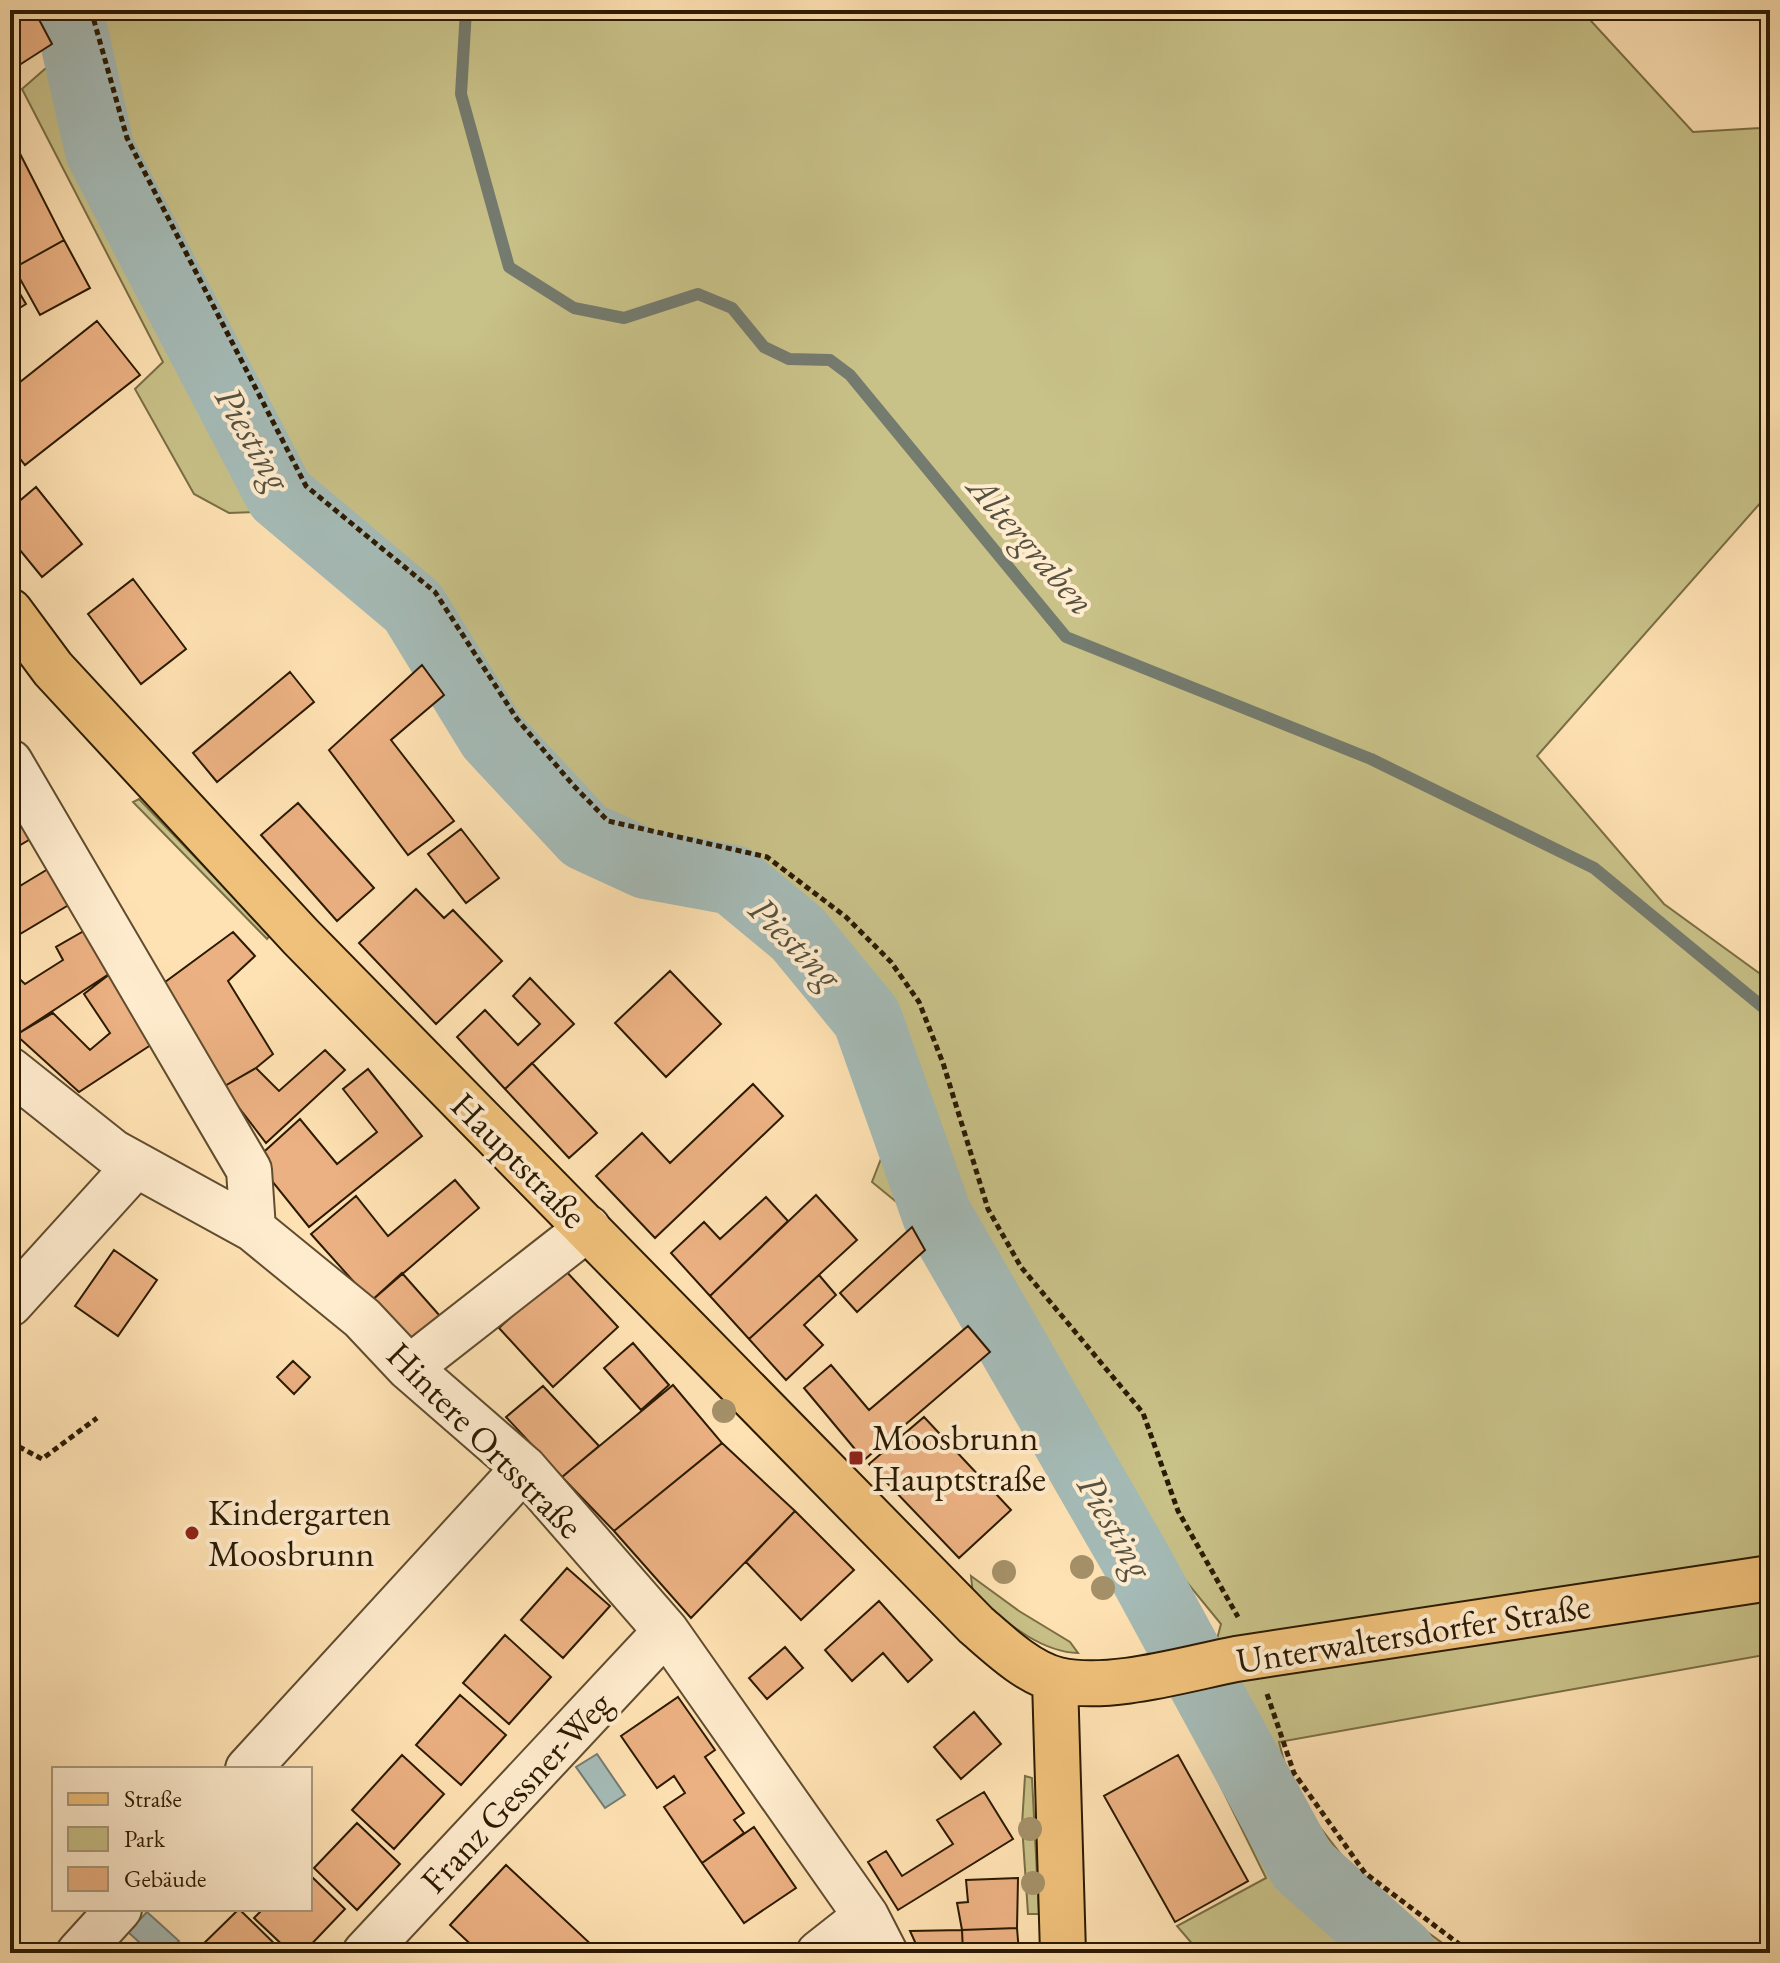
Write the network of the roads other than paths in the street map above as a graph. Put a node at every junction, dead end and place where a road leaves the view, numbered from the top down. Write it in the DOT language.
graph roads {
  1 [pos="10,611"];
  2 [pos="10,762"];
  3 [pos="10,1070"];
  4 [pos="136,1165"];
  5 [pos="588,1228"];
  6 [pos="253,1229"];
  7 [pos="10,1304"];
  8 [pos="409,1368"];
  9 [pos="524,1468"];
  10 [pos="1770,1578"];
  11 [pos="666,1631"];
  12 [pos="1055,1680"];
  13 [pos="250,1767"];
  14 [pos="117,1911"];
  15 [pos="876,1934"];
  16 [pos="79,1953"];
  17 [pos="365,1953"];
  18 [pos="819,1953"];
  19 [pos="1063,1953"];
  1 -- 5 [label="main road, Hauptstraße"];
  2 -- 6 [label="street"];
  3 -- 4 [label="street, Hintere Ortsstraße"];
  4 -- 6 [label="street, Hintere Ortsstraße"];
  4 -- 7 [label="street"];
  5 -- 8 [label="street"];
  5 -- 12 [label="main road, Hauptstraße"];
  6 -- 8 [label="street, Hintere Ortsstraße"];
  8 -- 9 [label="street, Hintere Ortsstraße"];
  9 -- 11 [label="street, Hintere Ortsstraße"];
  9 -- 13 [label="street"];
  10 -- 12 [label="main road, Unterwaltersdorfer Straße"];
  11 -- 15 [label="street, Hintere Ortsstraße"];
  11 -- 17 [label="street, Franz Gessner-Weg"];
  12 -- 19 [label="main road"];
  14 -- 16 [label="street"];
  15 -- 18 [label="street"];
}
